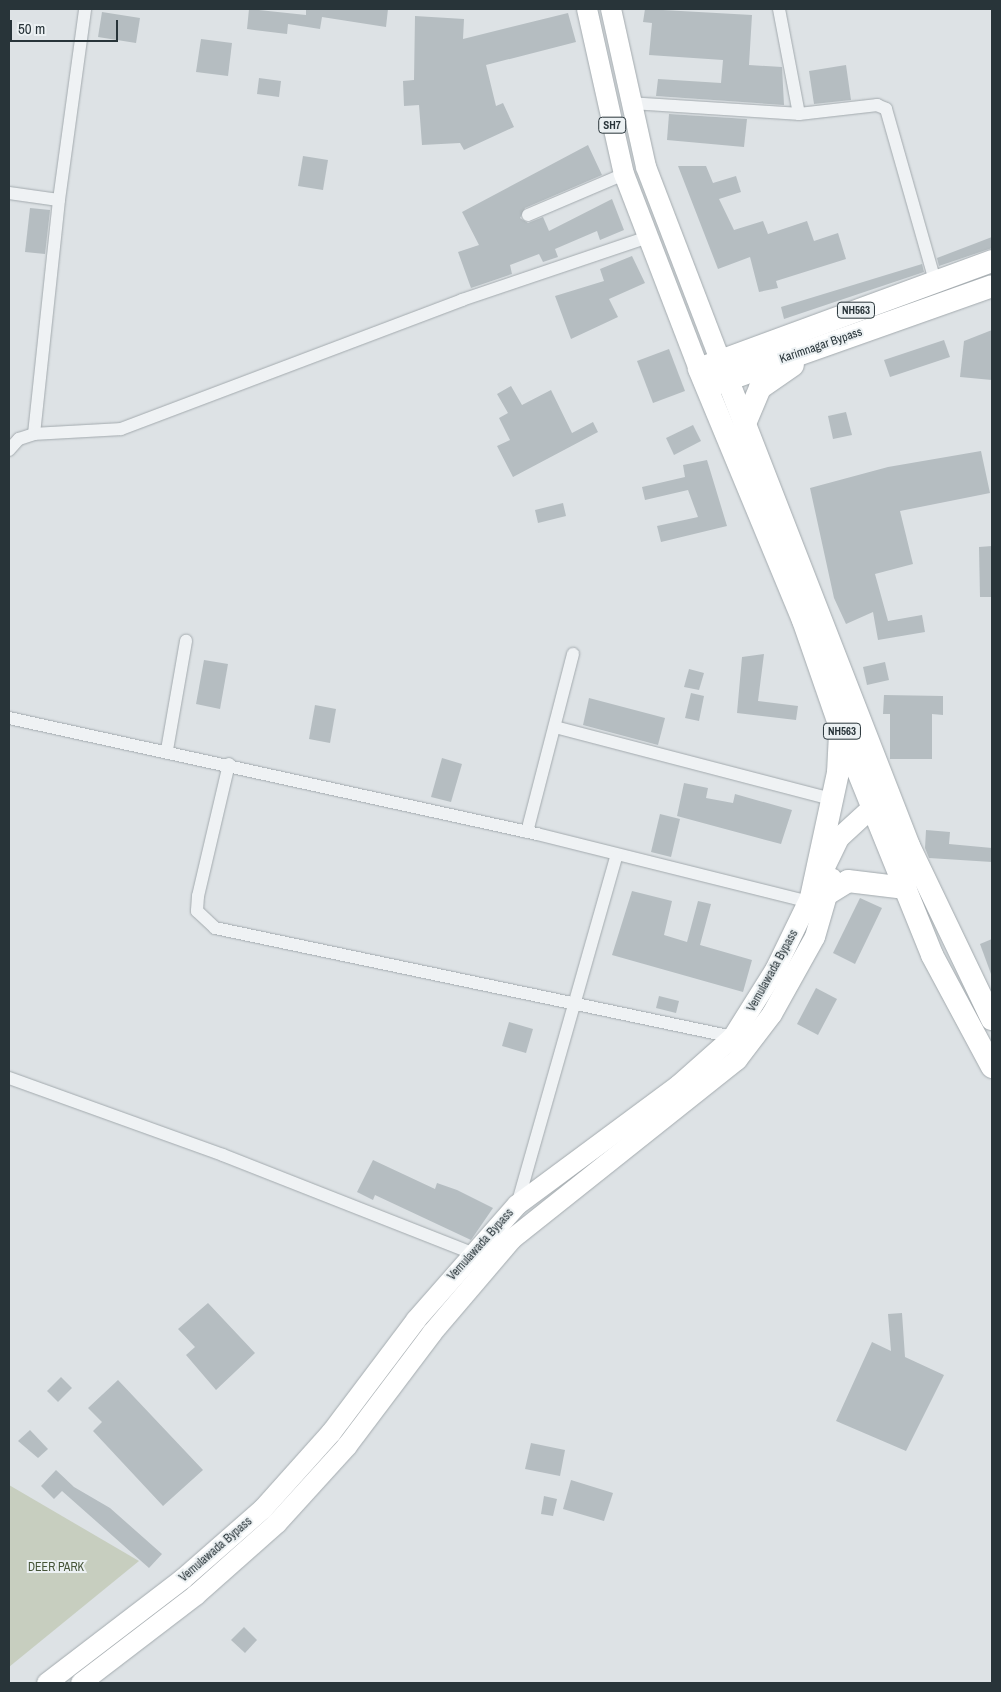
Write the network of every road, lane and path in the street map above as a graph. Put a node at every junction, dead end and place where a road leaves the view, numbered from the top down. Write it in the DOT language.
graph roads {
  1 [pos="85,9"];
  2 [pos="587,9"];
  3 [pos="611,9"];
  4 [pos="779,9"];
  5 [pos="630,103"];
  6 [pos="799,114"];
  7 [pos="624,174"];
  8 [pos="9,193"];
  9 [pos="60,200"];
  10 [pos="528,215"];
  11 [pos="648,237"];
  12 [pos="992,261"];
  13 [pos="935,281"];
  14 [pos="992,286"];
  15 [pos="828,344"];
  16 [pos="713,374"];
  17 [pos="744,426"];
  18 [pos="34,434"];
  19 [pos="9,450"];
  20 [pos="186,641"];
  21 [pos="573,654"];
  22 [pos="9,718"];
  23 [pos="555,727"];
  24 [pos="840,727"];
  25 [pos="167,750"];
  26 [pos="230,764"];
  27 [pos="832,799"];
  28 [pos="886,811"];
  29 [pos="527,832"];
  30 [pos="617,855"];
  31 [pos="906,888"];
  32 [pos="820,897"];
  33 [pos="578,1002"];
  34 [pos="992,1018"];
  35 [pos="733,1038"];
  36 [pos="992,1067"];
  37 [pos="9,1078"];
  38 [pos="517,1204"];
  39 [pos="472,1253"];
  40 [pos="47,1683"];
  41 [pos="81,1683"];
  1 -- 9 [label="street"];
  2 -- 7 [label="main road, SH7"];
  3 -- 5 [label="main road, SH7"];
  4 -- 6 [label="street"];
  5 -- 6 [label="street"];
  5 -- 16 [label="main road, SH7"];
  6 -- 13 [label="street"];
  7 -- 10 [label="street"];
  7 -- 11 [label="main road, SH7"];
  8 -- 9 [label="street"];
  9 -- 18 [label="street"];
  11 -- 16 [label="main road, SH7"];
  11 -- 18 [label="street"];
  12 -- 13 [label="highway, Karimnagar Bypass / NH563"];
  13 -- 16 [label="highway, Karimnagar Bypass / NH563"];
  14 -- 15 [label="highway, Karimnagar Bypass / NH563"];
  15 -- 16 [label="highway, Karimnagar Bypass / NH563"];
  15 -- 17 [label="highway"];
  16 -- 17 [label="highway, NH563"];
  16 -- 24 [label="highway, NH563"];
  17 -- 28 [label="highway, NH563"];
  18 -- 19 [label="street"];
  20 -- 25 [label="street"];
  21 -- 23 [label="street"];
  22 -- 25 [label="street"];
  23 -- 27 [label="street"];
  23 -- 29 [label="street"];
  24 -- 27 [label="highway"];
  24 -- 28 [label="highway, NH563"];
  25 -- 26 [label="street"];
  26 -- 29 [label="street"];
  26 -- 33 [label="street"];
  27 -- 32 [label="highway"];
  28 -- 31 [label="highway, NH563"];
  28 -- 32 [label="main road, Vemulawada Bypass"];
  28 -- 34 [label="highway, NH563"];
  29 -- 30 [label="street"];
  30 -- 32 [label="street"];
  30 -- 33 [label="street"];
  31 -- 32 [label="highway"];
  31 -- 36 [label="highway, NH563"];
  32 -- 35 [label="main road, Vemulawada Bypass"];
  32 -- 41 [label="main road, Vemulawada Bypass"];
  33 -- 35 [label="street"];
  33 -- 38 [label="street"];
  35 -- 38 [label="main road, Vemulawada Bypass"];
  37 -- 39 [label="street"];
  38 -- 39 [label="main road, Vemulawada Bypass"];
  39 -- 40 [label="main road, Vemulawada Bypass"];
}
